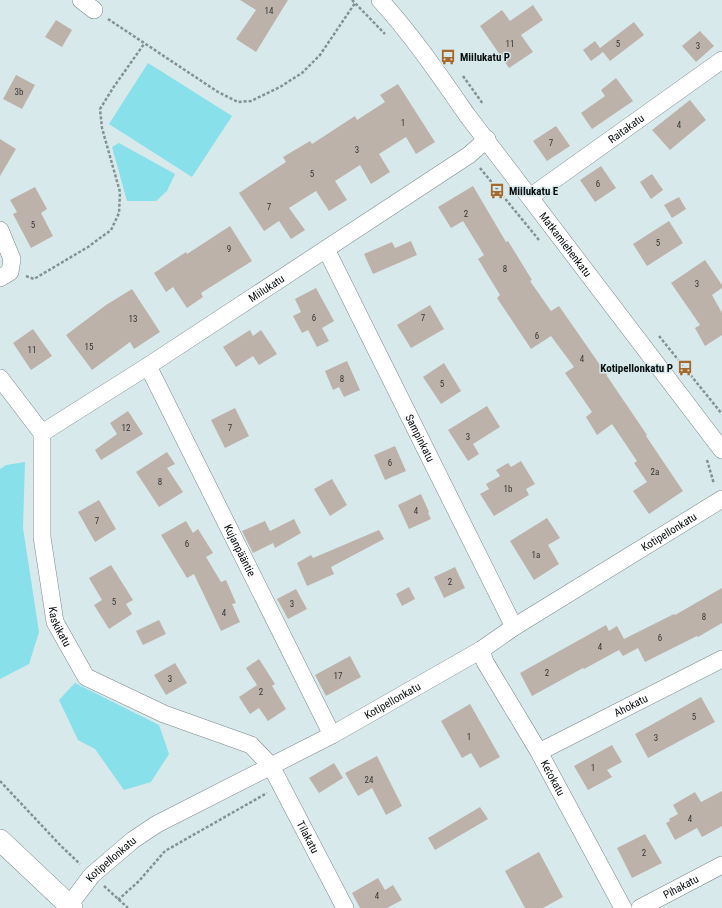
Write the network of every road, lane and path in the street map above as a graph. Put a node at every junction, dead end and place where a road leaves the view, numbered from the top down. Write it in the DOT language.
graph roads {
  1 [pos="81,0"];
  2 [pos="380,0"];
  3 [pos="355,3"];
  4 [pos="94,10"];
  5 [pos="144,44"];
  6 [pos="722,60"];
  7 [pos="487,139"];
  8 [pos="530,197"];
  9 [pos="0,230"];
  10 [pos="326,249"];
  11 [pos="5,275"];
  12 [pos="148,366"];
  13 [pos="0,378"];
  14 [pos="42,433"];
  15 [pos="722,450"];
  16 [pos="722,499"];
  17 [pos="514,627"];
  18 [pos="481,650"];
  19 [pos="722,659"];
  20 [pos="332,735"];
  21 [pos="539,752"];
  22 [pos="271,766"];
  23 [pos="0,781"];
  24 [pos="0,840"];
  25 [pos="722,865"];
  26 [pos="92,875"];
  27 [pos="69,907"];
  28 [pos="128,908"];
  29 [pos="345,908"];
  30 [pos="622,908"];
  31 [pos="640,908"];
  1 -- 4 [label="street"];
  2 -- 7 [label="street, Matkamiehenkatu"];
  3 -- 5 [label="path"];
  4 -- 5 [label="path"];
  5 -- 11 [label="path"];
  6 -- 8 [label="street, Raitakatu"];
  7 -- 8 [label="street, Matkamiehenkatu"];
  7 -- 10 [label="street, Miilukatu"];
  8 -- 15 [label="street, Matkamiehenkatu"];
  9 -- 11 [label="street"];
  10 -- 12 [label="street, Miilukatu"];
  10 -- 17 [label="street, Sampinkatu"];
  12 -- 14 [label="street, Miilukatu"];
  12 -- 20 [label="street, Kujanpääntie"];
  13 -- 14 [label="street"];
  14 -- 22 [label="street, Kaskikatu"];
  16 -- 17 [label="street, Kotipellonkatu"];
  17 -- 18 [label="street, Kotipellonkatu"];
  18 -- 20 [label="street, Kotipellonkatu"];
  18 -- 21 [label="street, Ketokatu"];
  19 -- 21 [label="street, Ahokatu"];
  20 -- 22 [label="street, Kotipellonkatu"];
  21 -- 30 [label="street, Ketokatu"];
  22 -- 26 [label="street, Kotipellonkatu"];
  22 -- 29 [label="street, Tilakatu"];
  23 -- 26 [label="path"];
  24 -- 27 [label="main road"];
  25 -- 31 [label="street, Pihakatu"];
  26 -- 27 [label="street, Kotipellonkatu"];
  26 -- 28 [label="path"];
}
